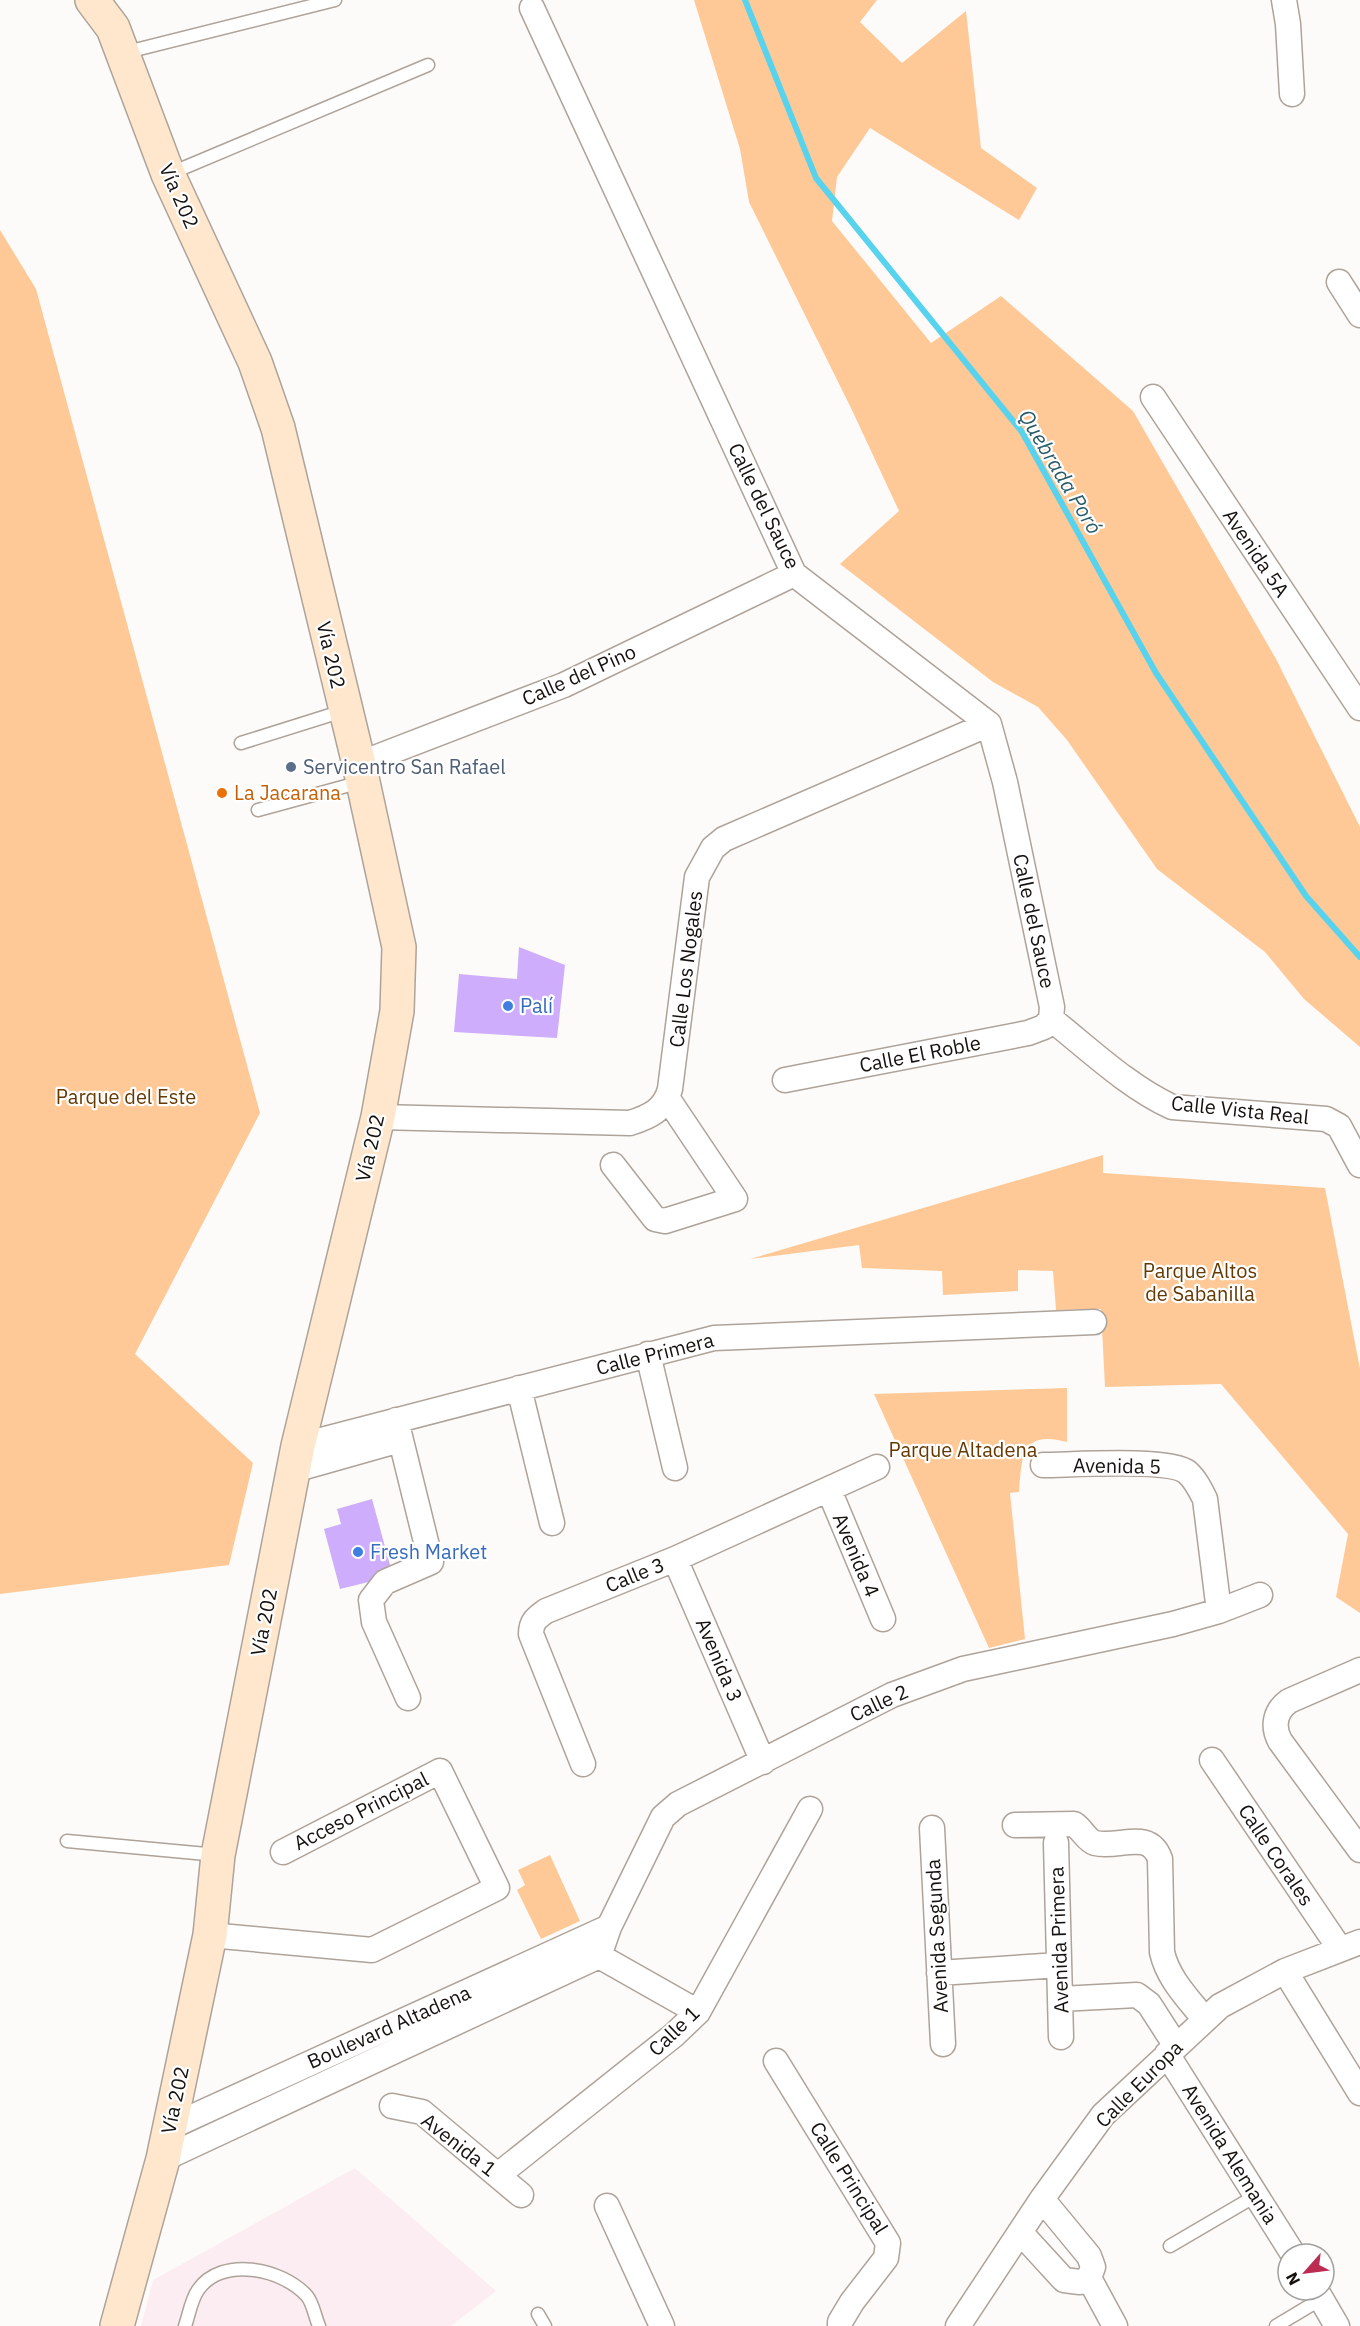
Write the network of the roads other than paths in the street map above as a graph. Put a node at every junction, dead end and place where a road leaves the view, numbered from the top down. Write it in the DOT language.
graph roads {
  1 [pos="335,0"];
  2 [pos="1284,0"];
  3 [pos="98,3"];
  4 [pos="532,8"];
  5 [pos="122,54"];
  6 [pos="428,65"];
  7 [pos="1292,94"];
  8 [pos="168,174"];
  9 [pos="1339,282"];
  10 [pos="1360,315"];
  11 [pos="1153,397"];
  12 [pos="794,574"];
  13 [pos="1360,708"];
  14 [pos="345,710"];
  15 [pos="989,724"];
  16 [pos="241,743"];
  17 [pos="361,773"];
  18 [pos="258,810"];
  19 [pos="1050,1019"];
  20 [pos="785,1080"];
  21 [pos="668,1098"];
  22 [pos="378,1117"];
  23 [pos="613,1166"];
  24 [pos="1360,1166"];
  25 [pos="1094,1322"];
  26 [pos="648,1354"];
  27 [pos="519,1388"];
  28 [pos="398,1430"];
  29 [pos="296,1458"];
  30 [pos="1043,1465"];
  31 [pos="877,1467"];
  32 [pos="675,1468"];
  33 [pos="829,1490"];
  34 [pos="552,1523"];
  35 [pos="675,1559"];
  36 [pos="1260,1595"];
  37 [pos="1219,1611"];
  38 [pos="883,1619"];
  39 [pos="1360,1670"];
  40 [pos="408,1698"];
  41 [pos="1212,1760"];
  42 [pos="763,1762"];
  43 [pos="583,1764"];
  44 [pos="810,1809"];
  45 [pos="1015,1825"];
  46 [pos="932,1827"];
  47 [pos="67,1841"];
  48 [pos="1056,1843"];
  49 [pos="1360,1850"];
  50 [pos="283,1852"];
  51 [pos="219,1855"];
  52 [pos="609,1927"];
  53 [pos="210,1935"];
  54 [pos="1350,1945"];
  55 [pos="599,1956"];
  56 [pos="1059,1965"];
  57 [pos="1285,1971"];
  58 [pos="939,1973"];
  59 [pos="1060,1999"];
  60 [pos="698,2012"];
  61 [pos="441,2016"];
  62 [pos="1204,2020"];
  63 [pos="1062,2037"];
  64 [pos="943,2044"];
  65 [pos="1172,2050"];
  66 [pos="776,2061"];
  67 [pos="286,2074"];
  68 [pos="1360,2093"];
  69 [pos="297,2096"];
  70 [pos="392,2106"];
  71 [pos="166,2143"];
  72 [pos="498,2175"];
  73 [pos="521,2195"];
  74 [pos="1257,2195"];
  75 [pos="1042,2199"];
  76 [pos="607,2206"];
  77 [pos="1020,2232"];
  78 [pos="1286,2242"];
  79 [pos="1170,2246"];
  80 [pos="1089,2277"];
  81 [pos="1309,2302"];
  82 [pos="1322,2302"];
  83 [pos="538,2314"];
  84 [pos="1110,2324"];
  85 [pos="117,2326"];
  86 [pos="185,2326"];
  87 [pos="319,2326"];
  88 [pos="545,2326"];
  89 [pos="662,2326"];
  90 [pos="840,2326"];
  91 [pos="958,2326"];
  92 [pos="1276,2326"];
  93 [pos="1337,2326"];
  1 -- 5 [label="lane"];
  2 -- 7 [label="street"];
  3 -- 5 [label="main road, Vía 202"];
  4 -- 12 [label="street, Calle del Sauce"];
  5 -- 8 [label="main road, Vía 202"];
  6 -- 8 [label="lane"];
  8 -- 14 [label="main road, Vía 202"];
  9 -- 10 [label="street"];
  11 -- 13 [label="street, Avenida 5A"];
  12 -- 15 [label="street, Calle del Sauce"];
  12 -- 17 [label="street, Calle del Pino"];
  14 -- 16 [label="lane"];
  14 -- 17 [label="main road, Vía 202"];
  15 -- 19 [label="street, Calle del Sauce"];
  15 -- 21 [label="street, Calle Los Nogales"];
  17 -- 18 [label="lane"];
  17 -- 22 [label="main road, Vía 202"];
  19 -- 20 [label="street, Calle El Roble"];
  19 -- 24 [label="street, Calle Vista Real"];
  21 -- 22 [label="street"];
  21 -- 23 [label="street"];
  22 -- 29 [label="main road, Vía 202"];
  25 -- 26 [label="street, Calle Primera"];
  26 -- 27 [label="street, Calle Primera"];
  26 -- 32 [label="street"];
  27 -- 28 [label="street, Calle Primera"];
  27 -- 34 [label="street"];
  28 -- 29 [label="street, Calle Primera"];
  28 -- 40 [label="street"];
  29 -- 51 [label="main road, Vía 202"];
  30 -- 37 [label="street, Avenida 5"];
  31 -- 33 [label="street, Calle 3"];
  33 -- 35 [label="street, Calle 3"];
  33 -- 38 [label="street, Avenida 4"];
  35 -- 42 [label="street, Avenida 3"];
  35 -- 43 [label="street, Calle 3"];
  36 -- 37 [label="street, Calle 2"];
  37 -- 42 [label="street, Calle 2"];
  39 -- 49 [label="street"];
  41 -- 54 [label="street, Calle Corales"];
  42 -- 52 [label="street, Calle 2"];
  44 -- 60 [label="street, Calle 1"];
  45 -- 62 [label="street"];
  46 -- 58 [label="street, Avenida Segunda"];
  47 -- 51 [label="lane"];
  48 -- 56 [label="street, Avenida Primera"];
  50 -- 53 [label="street, Acceso Principal"];
  51 -- 53 [label="main road, Vía 202"];
  52 -- 55 [label="street, Calle 2"];
  52 -- 61 [label="street, Boulevard Altadena"];
  53 -- 71 [label="main road, Vía 202"];
  54 -- 57 [label="street, Calle Europa"];
  55 -- 60 [label="street"];
  55 -- 61 [label="street, Boulevard Altadena"];
  56 -- 58 [label="street"];
  56 -- 59 [label="street, Avenida Primera"];
  57 -- 62 [label="street, Calle Europa"];
  57 -- 68 [label="street"];
  58 -- 64 [label="street, Avenida Segunda"];
  59 -- 63 [label="street, Avenida Primera"];
  59 -- 65 [label="street"];
  60 -- 72 [label="street, Calle 1"];
  61 -- 67 [label="street, Boulevard Altadena"];
  61 -- 69 [label="street, Boulevard Altadena"];
  62 -- 65 [label="street, Calle Europa"];
  65 -- 74 [label="street, Avenida Alemania"];
  65 -- 75 [label="street, Calle Europa"];
  66 -- 90 [label="street, Calle Principal"];
  67 -- 69 [label="street"];
  67 -- 71 [label="street, Boulevard Altadena"];
  69 -- 71 [label="street, Boulevard Altadena"];
  70 -- 72 [label="street, Avenida 1"];
  71 -- 85 [label="main road, Vía 202"];
  72 -- 73 [label="street, Avenida 1"];
  74 -- 78 [label="street, Avenida Alemania"];
  74 -- 79 [label="lane"];
  75 -- 77 [label="street, Calle Europa"];
  75 -- 80 [label="street"];
  76 -- 89 [label="street"];
  77 -- 80 [label="street"];
  77 -- 91 [label="street, Calle Europa"];
  80 -- 84 [label="street"];
  81 -- 92 [label="lane"];
  82 -- 93 [label="street"];
  83 -- 88 [label="lane"];
  86 -- 87 [label="lane"];
}
